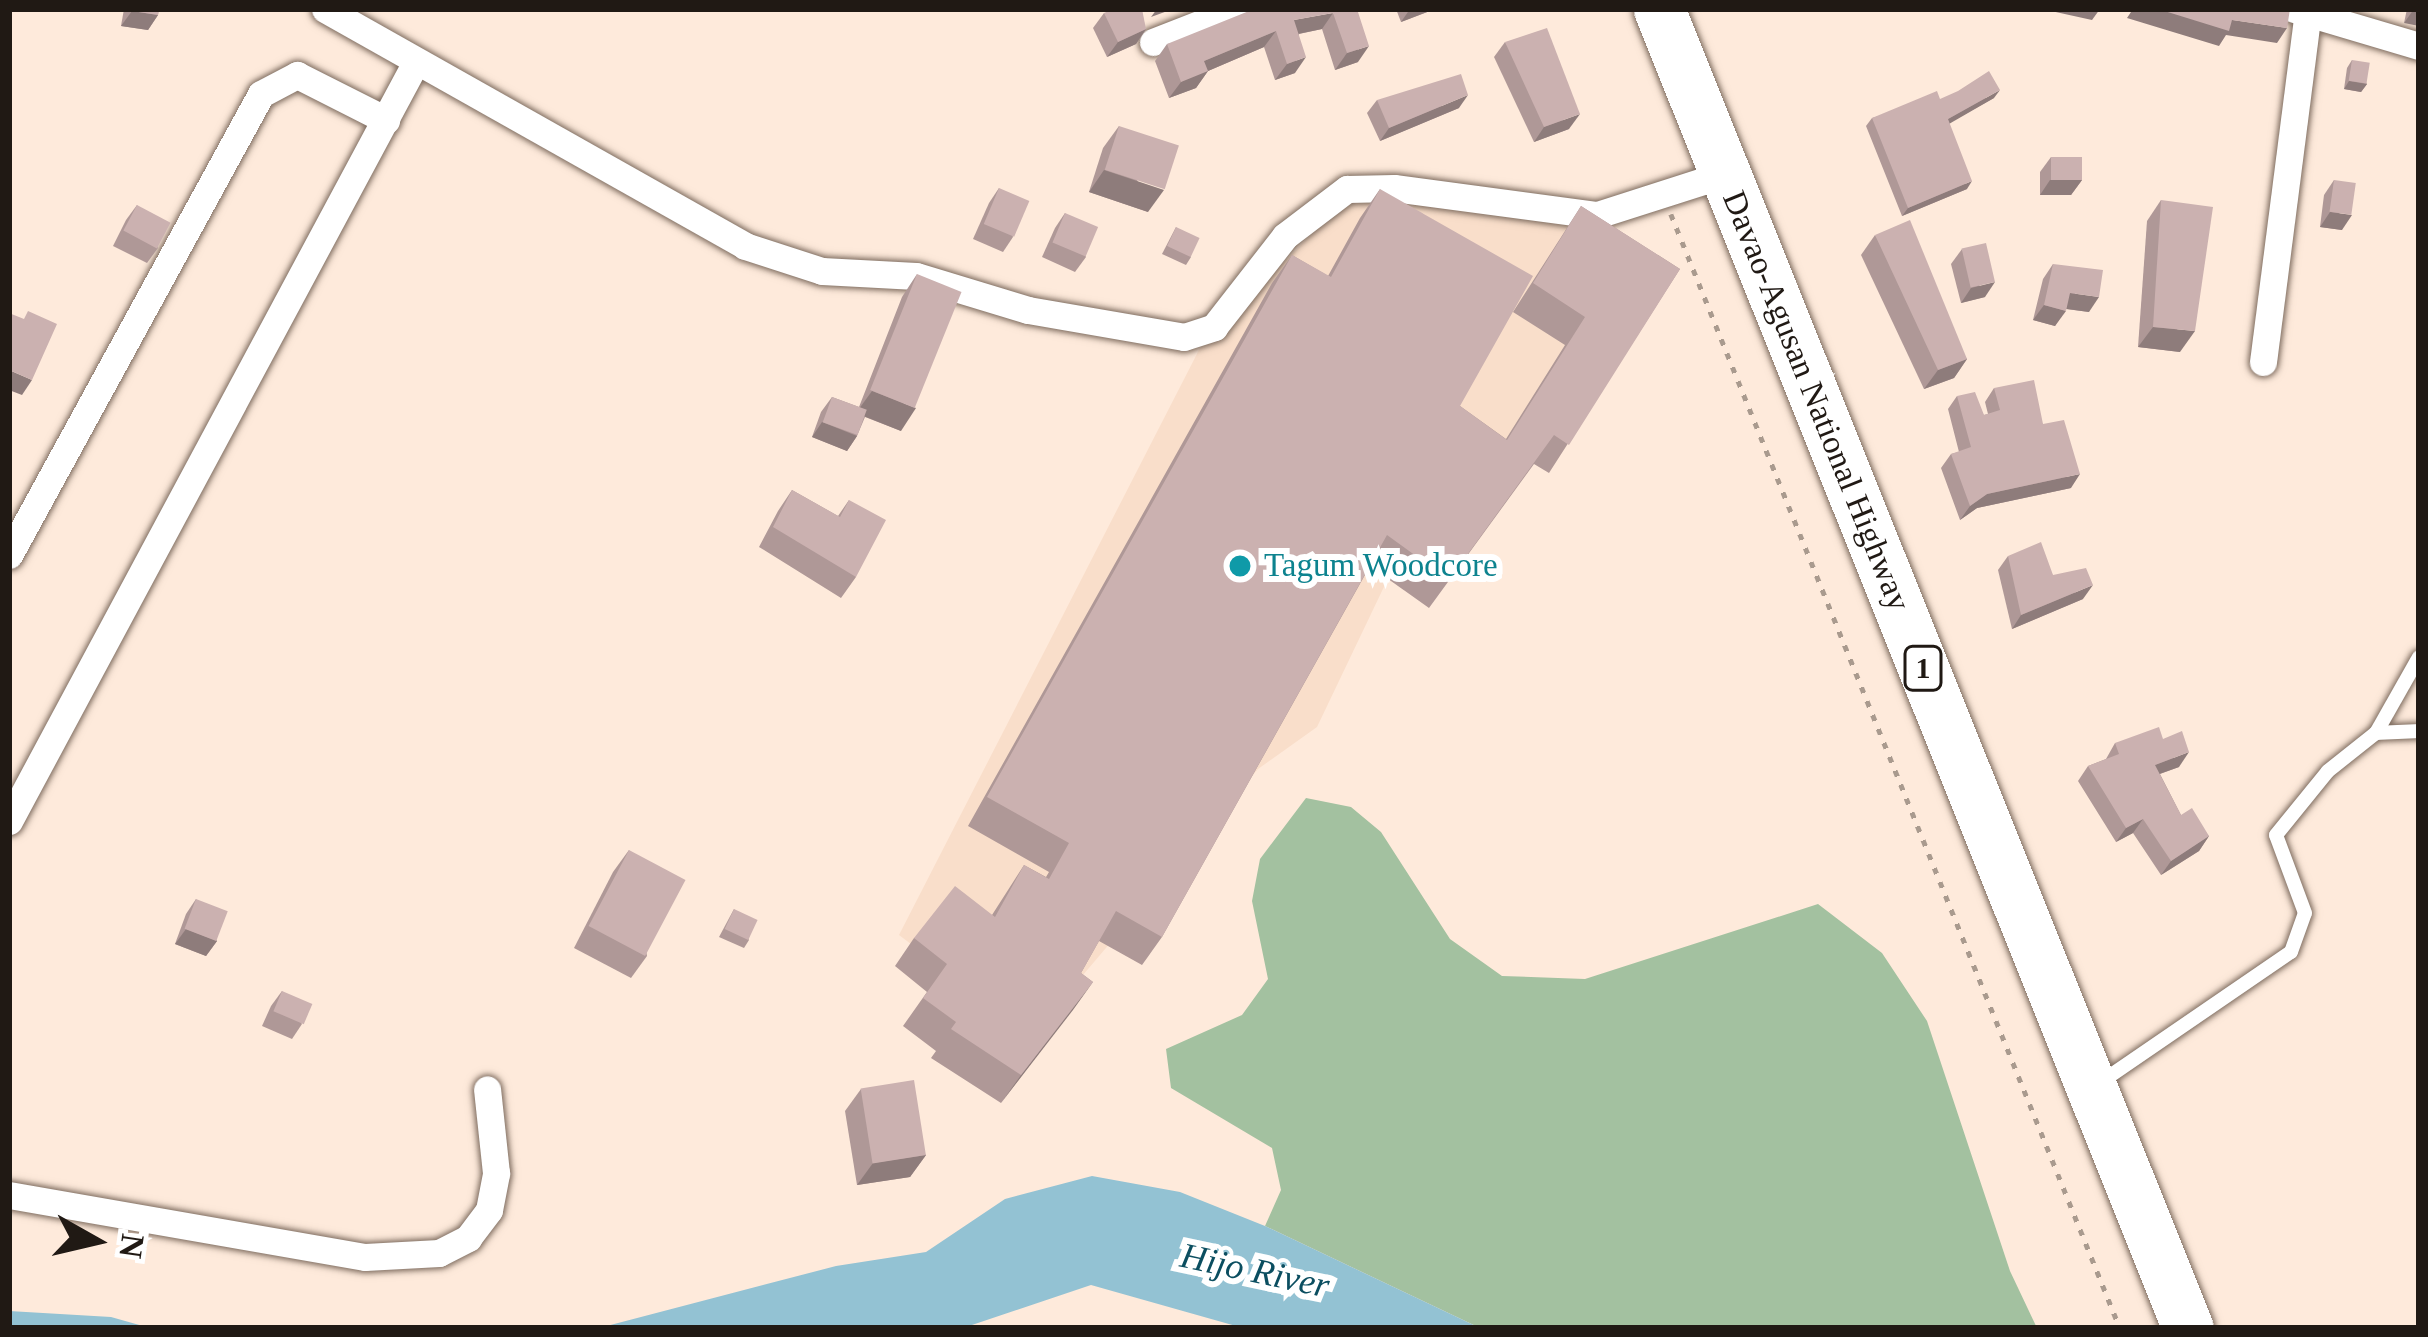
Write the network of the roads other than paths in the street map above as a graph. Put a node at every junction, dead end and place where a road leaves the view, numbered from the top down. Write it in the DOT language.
graph roads {
  1 [pos="326,9"];
  2 [pos="1237,9"];
  3 [pos="1623,9"];
  4 [pos="1659,9"];
  5 [pos="2301,11"];
  6 [pos="1153,42"];
  7 [pos="2419,46"];
  8 [pos="416,62"];
  9 [pos="386,120"];
  10 [pos="1695,186"];
  11 [pos="2263,362"];
  12 [pos="9,555"];
  13 [pos="2419,657"];
  14 [pos="2419,731"];
  15 [pos="2376,733"];
  16 [pos="9,821"];
  17 [pos="2091,1088"];
  18 [pos="487,1089"];
  19 [pos="9,1195"];
  20 [pos="2150,1328"];
  21 [pos="2188,1328"];
  1 -- 8 [label="street"];
  2 -- 6 [label="street"];
  3 -- 10 [label="highway, Davao-Agusan National Highway / 1"];
  4 -- 10 [label="highway, Davao-Agusan National Highway / 1"];
  5 -- 7 [label="street"];
  5 -- 11 [label="street"];
  8 -- 9 [label="street"];
  8 -- 10 [label="street"];
  9 -- 12 [label="street"];
  9 -- 16 [label="street"];
  10 -- 17 [label="highway, Davao-Agusan National Highway / 1"];
  10 -- 20 [label="highway, Davao-Agusan National Highway / 1"];
  13 -- 15 [label="lane"];
  14 -- 15 [label="lane"];
  15 -- 17 [label="lane"];
  17 -- 21 [label="highway, Davao-Agusan National Highway / 1"];
  18 -- 19 [label="street"];
}
